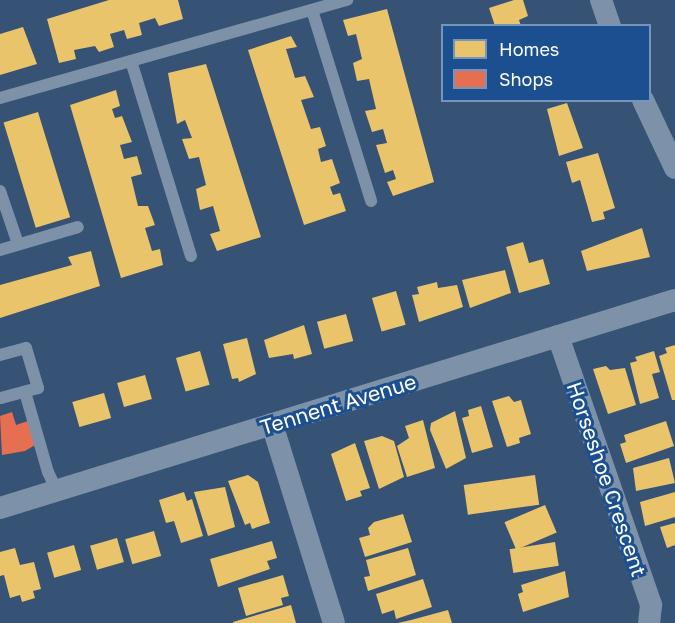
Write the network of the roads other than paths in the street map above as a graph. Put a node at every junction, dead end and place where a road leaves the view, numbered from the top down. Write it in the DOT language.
graph roads {
  1 [pos="347,0"];
  2 [pos="602,0"];
  3 [pos="312,10"];
  4 [pos="609,24"];
  5 [pos="130,61"];
  6 [pos="0,98"];
  7 [pos="644,102"];
  8 [pos="675,168"];
  9 [pos="0,191"];
  10 [pos="371,201"];
  11 [pos="78,227"];
  12 [pos="18,244"];
  13 [pos="0,250"];
  14 [pos="191,256"];
  15 [pos="675,300"];
  16 [pos="558,336"];
  17 [pos="0,355"];
  18 [pos="25,392"];
  19 [pos="0,398"];
  20 [pos="272,424"];
  21 [pos="57,490"];
  22 [pos="0,508"];
  23 [pos="334,623"];
  24 [pos="649,623"];
  1 -- 3 [label="lane"];
  2 -- 4 [label="street"];
  3 -- 5 [label="lane"];
  3 -- 10 [label="lane"];
  5 -- 6 [label="lane"];
  5 -- 14 [label="lane"];
  7 -- 8 [label="street"];
  9 -- 12 [label="lane"];
  11 -- 12 [label="lane"];
  12 -- 13 [label="lane"];
  15 -- 16 [label="street, Tennent Avenue"];
  16 -- 20 [label="street, Tennent Avenue"];
  16 -- 24 [label="street, Horseshoe Crescent"];
  17 -- 18 [label="lane"];
  18 -- 19 [label="lane"];
  18 -- 21 [label="lane"];
  20 -- 21 [label="street, Tennent Avenue"];
  20 -- 23 [label="street"];
  21 -- 22 [label="street, Tennent Avenue"];
}
